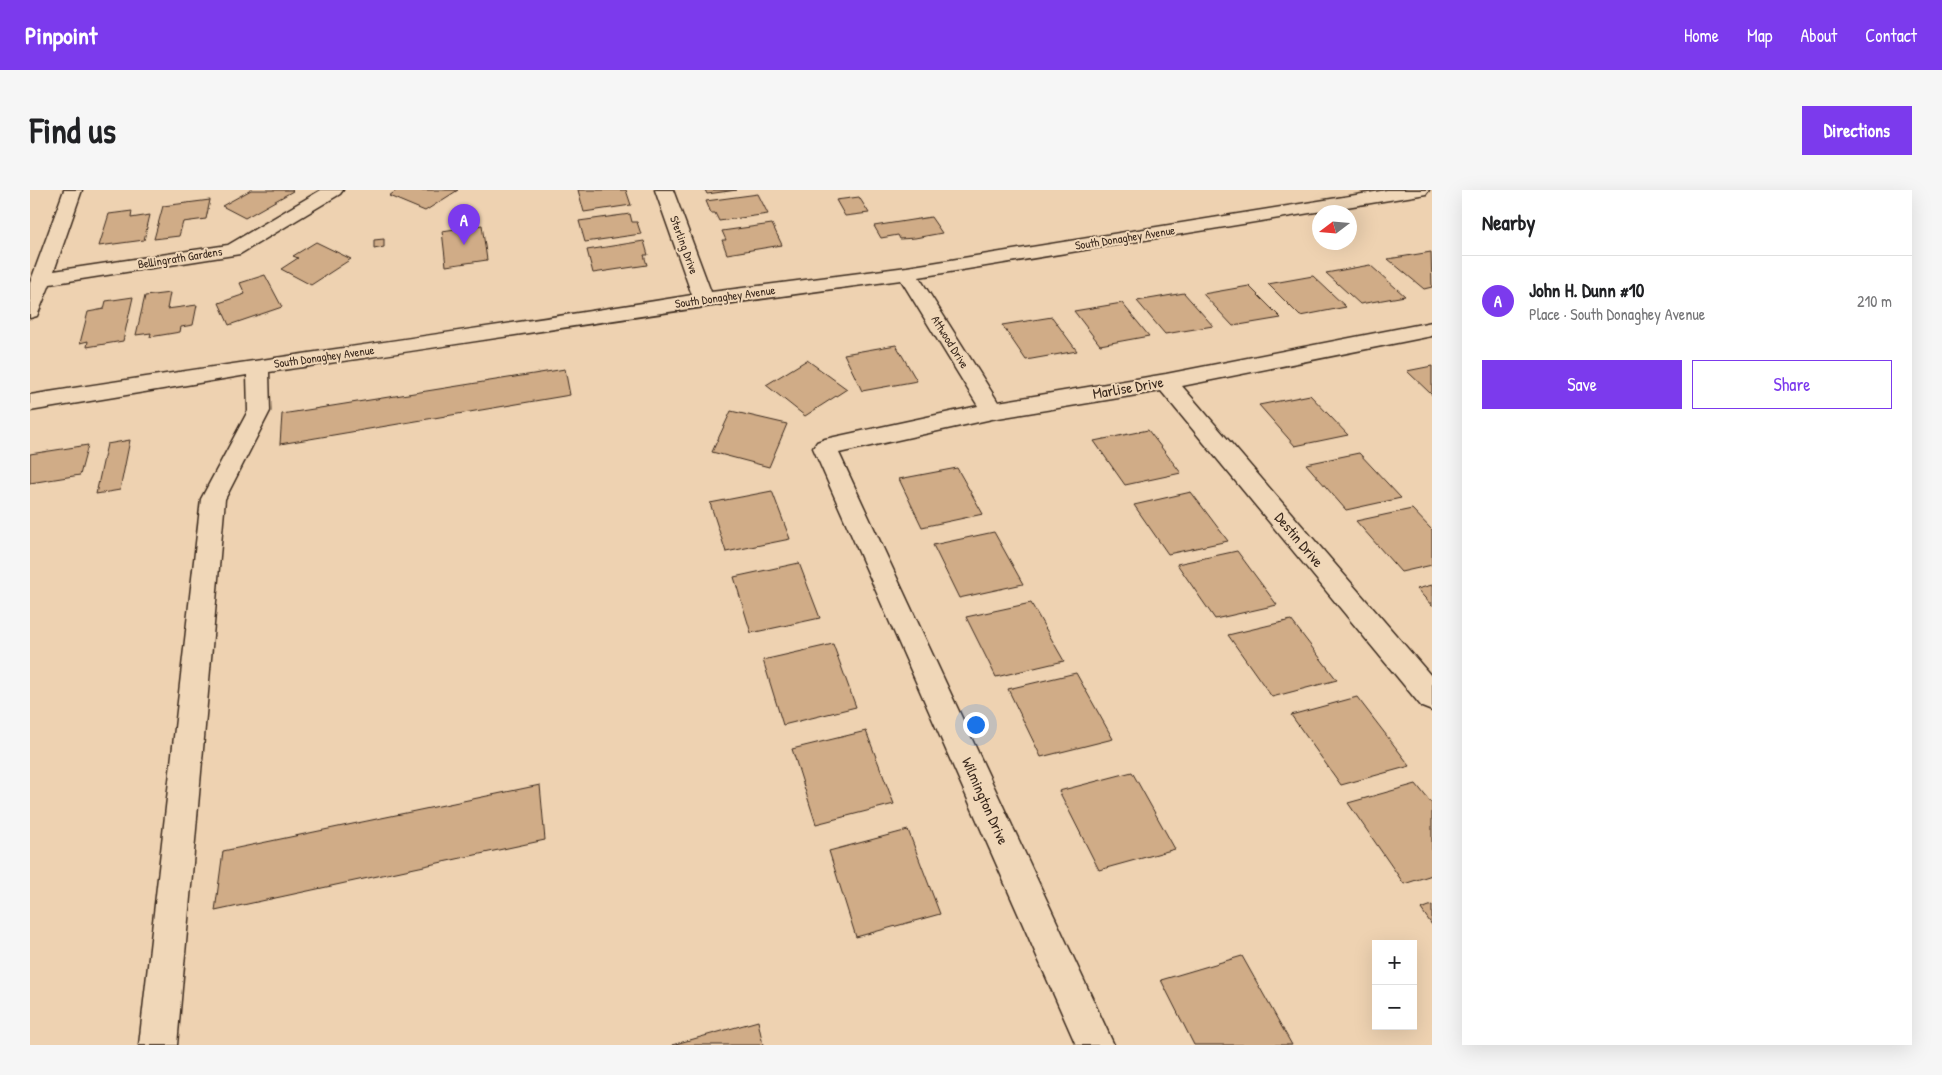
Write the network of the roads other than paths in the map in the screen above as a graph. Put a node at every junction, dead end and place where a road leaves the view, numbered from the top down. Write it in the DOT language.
graph roads {
  1 [pos="73,190"];
  2 [pos="334,190"];
  3 [pos="664,190"];
  4 [pos="1420,190"];
  5 [pos="907,273"];
  6 [pos="42,279"];
  7 [pos="704,299"];
  8 [pos="30,311"];
  9 [pos="1432,329"];
  10 [pos="258,366"];
  11 [pos="1166,382"];
  12 [pos="30,403"];
  13 [pos="992,411"];
  14 [pos="825,448"];
  15 [pos="1432,698"];
  16 [pos="158,1045"];
  17 [pos="1095,1045"];
  1 -- 6 [label="street"];
  2 -- 6 [label="street, Bellingrath Gardens"];
  3 -- 7 [label="street, Sterling Drive"];
  4 -- 5 [label="street, South Donaghey Avenue"];
  5 -- 7 [label="street, South Donaghey Avenue"];
  5 -- 13 [label="street, Attwood Drive"];
  6 -- 8 [label="street"];
  7 -- 10 [label="street, South Donaghey Avenue"];
  9 -- 11 [label="street, Marlise Drive"];
  10 -- 12 [label="street, South Donaghey Avenue"];
  10 -- 16 [label="street"];
  11 -- 13 [label="street, Marlise Drive"];
  11 -- 15 [label="street, Destin Drive"];
  13 -- 14 [label="street, Marlise Drive"];
  14 -- 17 [label="street, Wilmington Drive"];
}
